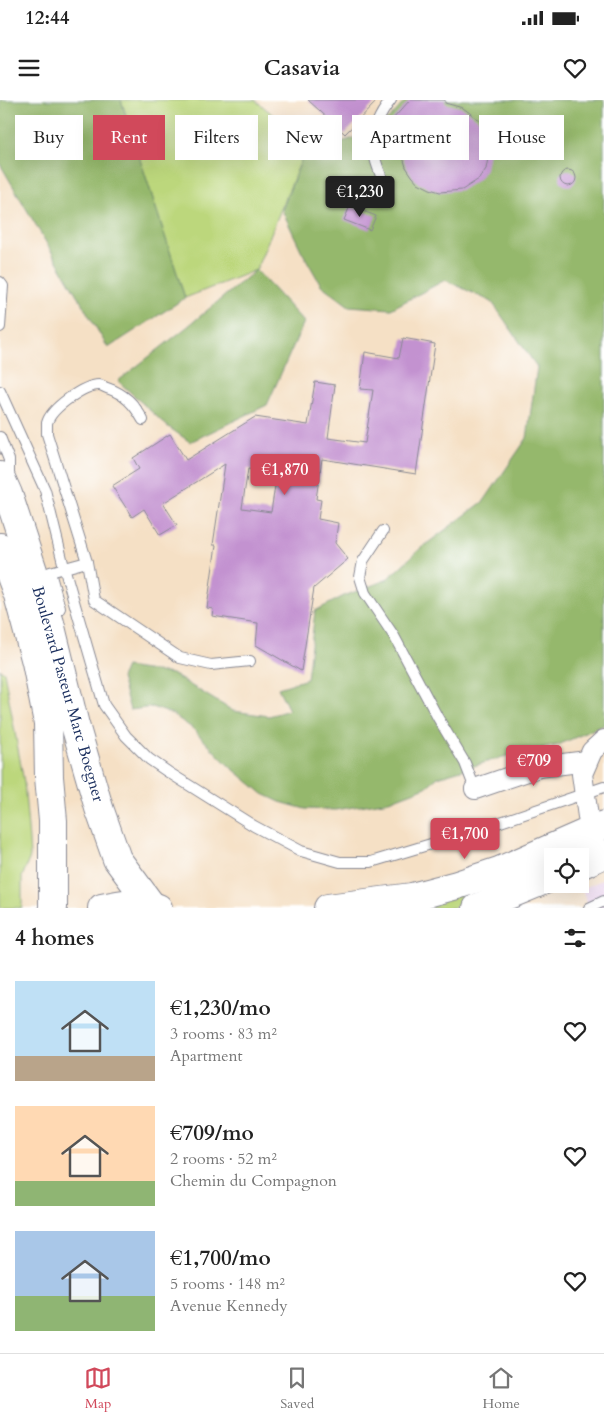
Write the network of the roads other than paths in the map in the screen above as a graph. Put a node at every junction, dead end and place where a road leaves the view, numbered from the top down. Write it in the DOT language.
graph roads {
  1 [pos="391,100"];
  2 [pos="387,191"];
  3 [pos="0,282"];
  4 [pos="0,327"];
  5 [pos="0,391"];
  6 [pos="144,420"];
  7 [pos="0,437"];
  8 [pos="4,485"];
  9 [pos="383,531"];
  10 [pos="0,547"];
  11 [pos="87,562"];
  12 [pos="64,567"];
  13 [pos="50,623"];
  14 [pos="250,661"];
  15 [pos="604,740"];
  16 [pos="587,761"];
  17 [pos="475,789"];
  18 [pos="595,791"];
  19 [pos="597,828"];
  20 [pos="604,854"];
  21 [pos="589,861"];
  22 [pos="544,880"];
  23 [pos="604,901"];
  24 [pos="154,907"];
  25 [pos="53,908"];
  26 [pos="102,908"];
  27 [pos="328,908"];
  28 [pos="477,908"];
  29 [pos="589,908"];
  1 -- 2 [label="lane"];
  3 -- 4 [label="lane"];
  5 -- 12 [label="lane"];
  6 -- 11 [label="lane"];
  7 -- 8 [label="lane"];
  8 -- 13 [label="main road, Boulevard Pasteur Marc Boegner"];
  9 -- 17 [label="lane"];
  10 -- 25 [label="main road, Boulevard Pasteur Marc Boegner"];
  11 -- 12 [label="lane"];
  11 -- 14 [label="lane"];
  12 -- 13 [label="lane"];
  12 -- 18 [label="lane"];
  13 -- 24 [label="main road, Boulevard Pasteur Marc Boegner"];
  15 -- 16 [label="street"];
  16 -- 17 [label="street"];
  16 -- 18 [label="street"];
  18 -- 19 [label="street"];
  19 -- 27 [label="main road"];
  20 -- 21 [label="main road"];
  22 -- 28 [label="main road"];
  23 -- 29 [label="lane"];
  24 -- 26 [label="main road"];
}
